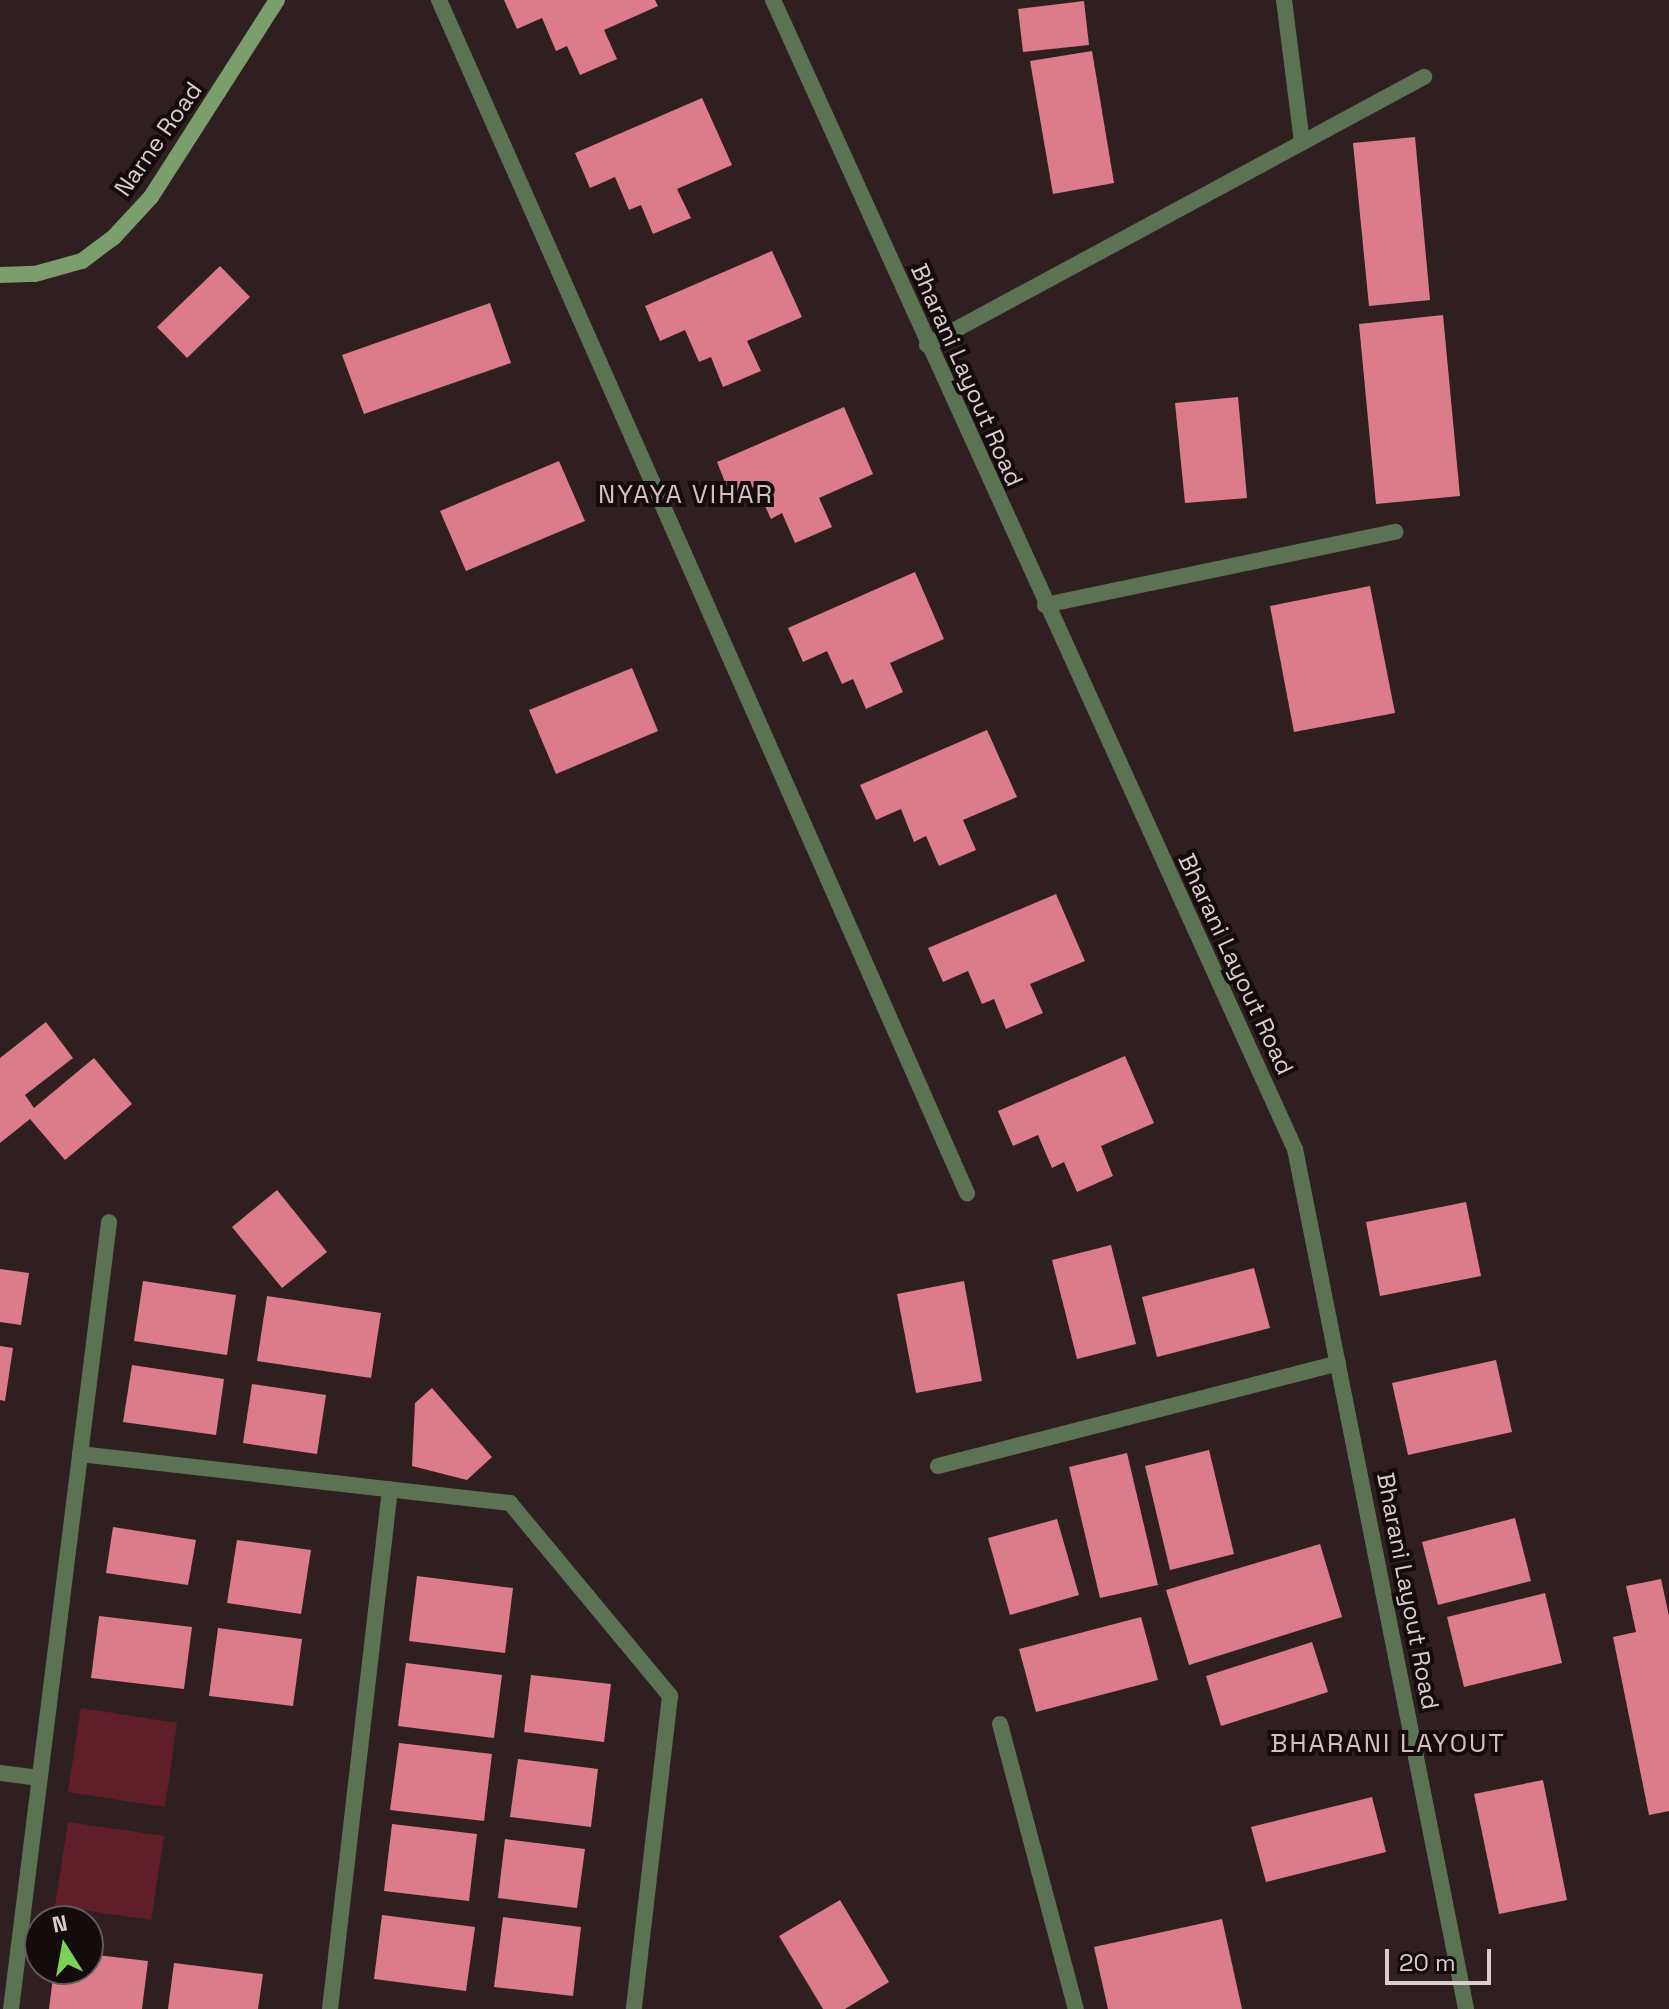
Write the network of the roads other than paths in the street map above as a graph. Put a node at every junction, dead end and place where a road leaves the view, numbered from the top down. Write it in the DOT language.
graph roads {
  1 [pos="277,0"];
  2 [pos="439,0"];
  3 [pos="773,0"];
  4 [pos="1284,0"];
  5 [pos="1424,77"];
  6 [pos="1302,143"];
  7 [pos="0,275"];
  8 [pos="927,345"];
  9 [pos="1395,532"];
  10 [pos="1045,605"];
  11 [pos="967,1193"];
  12 [pos="109,1222"];
  13 [pos="1338,1363"];
  14 [pos="80,1454"];
  15 [pos="938,1466"];
  16 [pos="390,1489"];
  17 [pos="1000,1724"];
  18 [pos="0,1773"];
  19 [pos="40,1778"];
  20 [pos="11,2009"];
  21 [pos="330,2009"];
  22 [pos="634,2009"];
  23 [pos="1076,2009"];
  24 [pos="1466,2009"];
  1 -- 7 [label="main road, Narne Road"];
  2 -- 11 [label="street"];
  3 -- 8 [label="street, Bharani Layout Road"];
  4 -- 6 [label="street"];
  5 -- 6 [label="street"];
  6 -- 8 [label="street"];
  8 -- 10 [label="street, Bharani Layout Road"];
  9 -- 10 [label="street"];
  10 -- 13 [label="street, Bharani Layout Road"];
  12 -- 14 [label="street"];
  13 -- 15 [label="street"];
  13 -- 24 [label="street, Bharani Layout Road"];
  14 -- 16 [label="street"];
  14 -- 19 [label="street"];
  16 -- 21 [label="street"];
  16 -- 22 [label="street"];
  17 -- 23 [label="street"];
  18 -- 19 [label="street"];
  19 -- 20 [label="street"];
}
